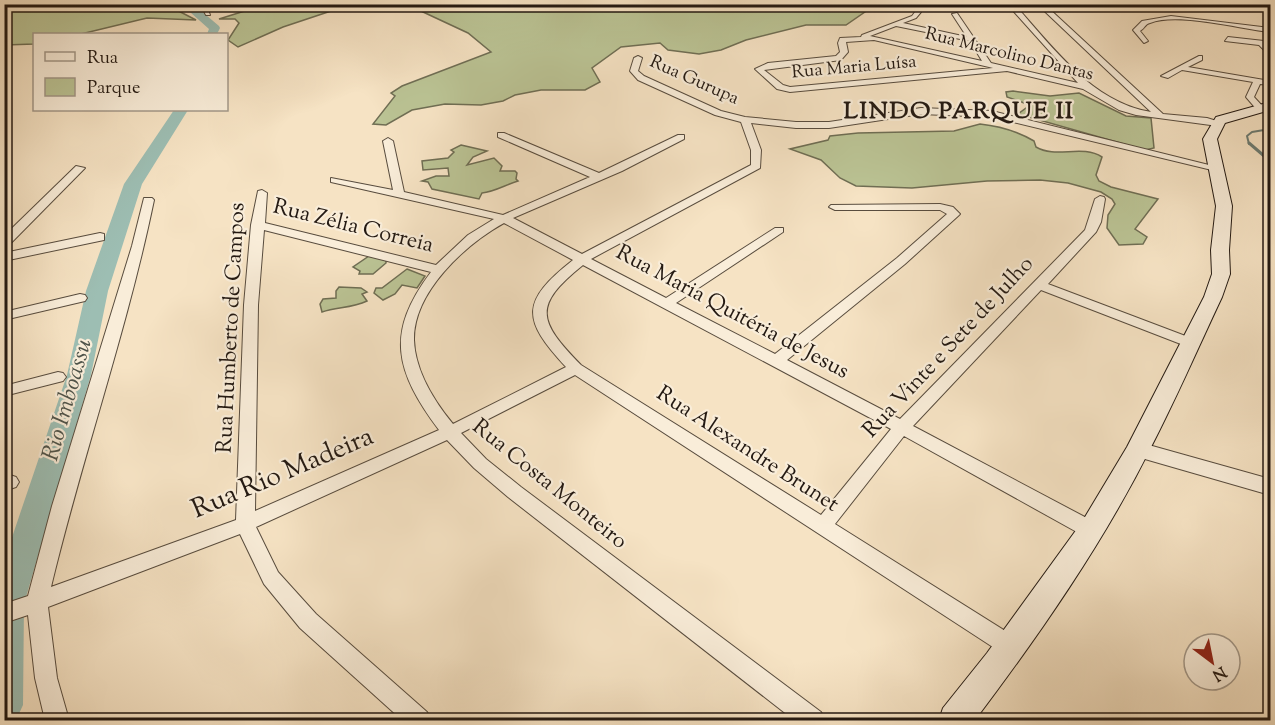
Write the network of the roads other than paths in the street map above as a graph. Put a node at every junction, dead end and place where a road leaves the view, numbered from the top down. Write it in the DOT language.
graph roads {
  1 [pos="203,4"];
  2 [pos="1010,4"];
  3 [pos="1040,4"];
  4 [pos="1102,4"];
  5 [pos="1144,4"];
  6 [pos="1072,5"];
  7 [pos="1254,5"];
  8 [pos="1270,6"];
  9 [pos="915,7"];
  10 [pos="208,14"];
  11 [pos="955,14"];
  12 [pos="896,24"];
  13 [pos="1032,29"];
  14 [pos="1041,30"];
  15 [pos="1051,30"];
  16 [pos="1070,30"];
  17 [pos="1270,30"];
  18 [pos="861,37"];
  19 [pos="1228,39"];
  20 [pos="973,40"];
  21 [pos="1144,41"];
  22 [pos="1270,54"];
  23 [pos="638,57"];
  24 [pos="1199,58"];
  25 [pos="989,65"];
  26 [pos="1182,68"];
  27 [pos="1006,69"];
  28 [pos="1165,76"];
  29 [pos="1258,80"];
  30 [pos="1270,82"];
  31 [pos="1086,87"];
  32 [pos="1266,107"];
  33 [pos="1160,116"];
  34 [pos="745,120"];
  35 [pos="1218,123"];
  36 [pos="501,135"];
  37 [pos="681,137"];
  38 [pos="388,141"];
  39 [pos="80,168"];
  40 [pos="1216,168"];
  41 [pos="599,177"];
  42 [pos="334,180"];
  43 [pos="262,193"];
  44 [pos="399,194"];
  45 [pos="1100,199"];
  46 [pos="148,200"];
  47 [pos="835,207"];
  48 [pos="503,218"];
  49 [pos="257,225"];
  50 [pos="779,230"];
  51 [pos="100,237"];
  52 [pos="4,243"];
  53 [pos="4,257"];
  54 [pos="582,259"];
  55 [pos="439,270"];
  56 [pos="1039,285"];
  57 [pos="80,298"];
  58 [pos="666,304"];
  59 [pos="4,316"];
  60 [pos="1191,343"];
  61 [pos="775,362"];
  62 [pos="576,368"];
  63 [pos="58,377"];
  64 [pos="4,391"];
  65 [pos="902,427"];
  66 [pos="450,432"];
  67 [pos="1138,450"];
  68 [pos="1270,487"];
  69 [pos="245,524"];
  70 [pos="823,526"];
  71 [pos="1091,530"];
  72 [pos="20,609"];
  73 [pos="1010,646"];
  74 [pos="57,720"];
  75 [pos="419,720"];
  76 [pos="813,720"];
  77 [pos="955,720"];
  1 -- 10 [label="street"];
  2 -- 13 [label="street"];
  3 -- 16 [label="street"];
  4 -- 6 [label="street"];
  5 -- 7 [label="street"];
  7 -- 8 [label="street"];
  9 -- 12 [label="street"];
  11 -- 20 [label="street"];
  12 -- 18 [label="street"];
  12 -- 20 [label="street"];
  13 -- 14 [label="street"];
  13 -- 31 [label="street"];
  15 -- 16 [label="street"];
  16 -- 33 [label="street"];
  17 -- 21 [label="street"];
  18 -- 25 [label="street, Rua Marcolino Dantas"];
  18 -- 27 [label="street, Rua Maria Luísa"];
  19 -- 22 [label="street"];
  20 -- 25 [label="street"];
  23 -- 34 [label="street, Rua Gurupa"];
  24 -- 26 [label="street"];
  25 -- 27 [label="street, Rua Marcolino Dantas"];
  26 -- 28 [label="street"];
  26 -- 29 [label="street"];
  27 -- 31 [label="street, Rua Marcolino Dantas"];
  29 -- 30 [label="street"];
  29 -- 32 [label="street"];
  31 -- 33 [label="street, Rua Marcolino Dantas"];
  32 -- 35 [label="main road"];
  33 -- 35 [label="street, Rua Marcolino Dantas"];
  34 -- 40 [label="street, Rua Gurupa"];
  34 -- 54 [label="street, Rua Alexandre Brunet"];
  35 -- 40 [label="main road"];
  36 -- 41 [label="street"];
  37 -- 41 [label="street, Rua Costa Monteiro"];
  38 -- 44 [label="street"];
  39 -- 52 [label="street"];
  40 -- 60 [label="main road"];
  41 -- 48 [label="street, Rua Costa Monteiro"];
  42 -- 44 [label="street, Rua Maria Quitéria de Jesus"];
  43 -- 49 [label="street, Rua Humberto de Campos"];
  44 -- 48 [label="street, Rua Maria Quitéria de Jesus"];
  45 -- 56 [label="street, Rua Vinte e Sete de Julho"];
  46 -- 72 [label="street"];
  47 -- 61 [label="street"];
  48 -- 54 [label="street, Rua Maria Quitéria de Jesus"];
  48 -- 55 [label="street, Rua Costa Monteiro"];
  49 -- 55 [label="street, Rua Zélia Correia"];
  49 -- 69 [label="street, Rua Humberto de Campos"];
  50 -- 58 [label="street"];
  51 -- 53 [label="street"];
  54 -- 58 [label="street, Rua Maria Quitéria de Jesus"];
  54 -- 62 [label="street, Rua Alexandre Brunet"];
  55 -- 66 [label="street, Rua Costa Monteiro"];
  56 -- 60 [label="street"];
  56 -- 65 [label="street, Rua Vinte e Sete de Julho"];
  57 -- 59 [label="street"];
  58 -- 61 [label="street, Rua Maria Quitéria de Jesus"];
  60 -- 67 [label="main road"];
  61 -- 65 [label="street, Rua Maria Quitéria de Jesus"];
  62 -- 66 [label="street, Rua Rio Madeira"];
  62 -- 70 [label="street, Rua Alexandre Brunet"];
  63 -- 64 [label="street"];
  65 -- 70 [label="street, Rua Vinte e Sete de Julho"];
  65 -- 71 [label="street, Rua Maria Quitéria de Jesus"];
  66 -- 69 [label="street, Rua Rio Madeira"];
  66 -- 76 [label="street, Rua Costa Monteiro"];
  67 -- 68 [label="street"];
  67 -- 71 [label="main road"];
  69 -- 72 [label="street, Rua Rio Madeira"];
  69 -- 75 [label="street, Rua Humberto de Campos"];
  70 -- 73 [label="street, Rua Alexandre Brunet"];
  71 -- 73 [label="main road"];
  72 -- 74 [label="street"];
  73 -- 77 [label="main road"];
}
